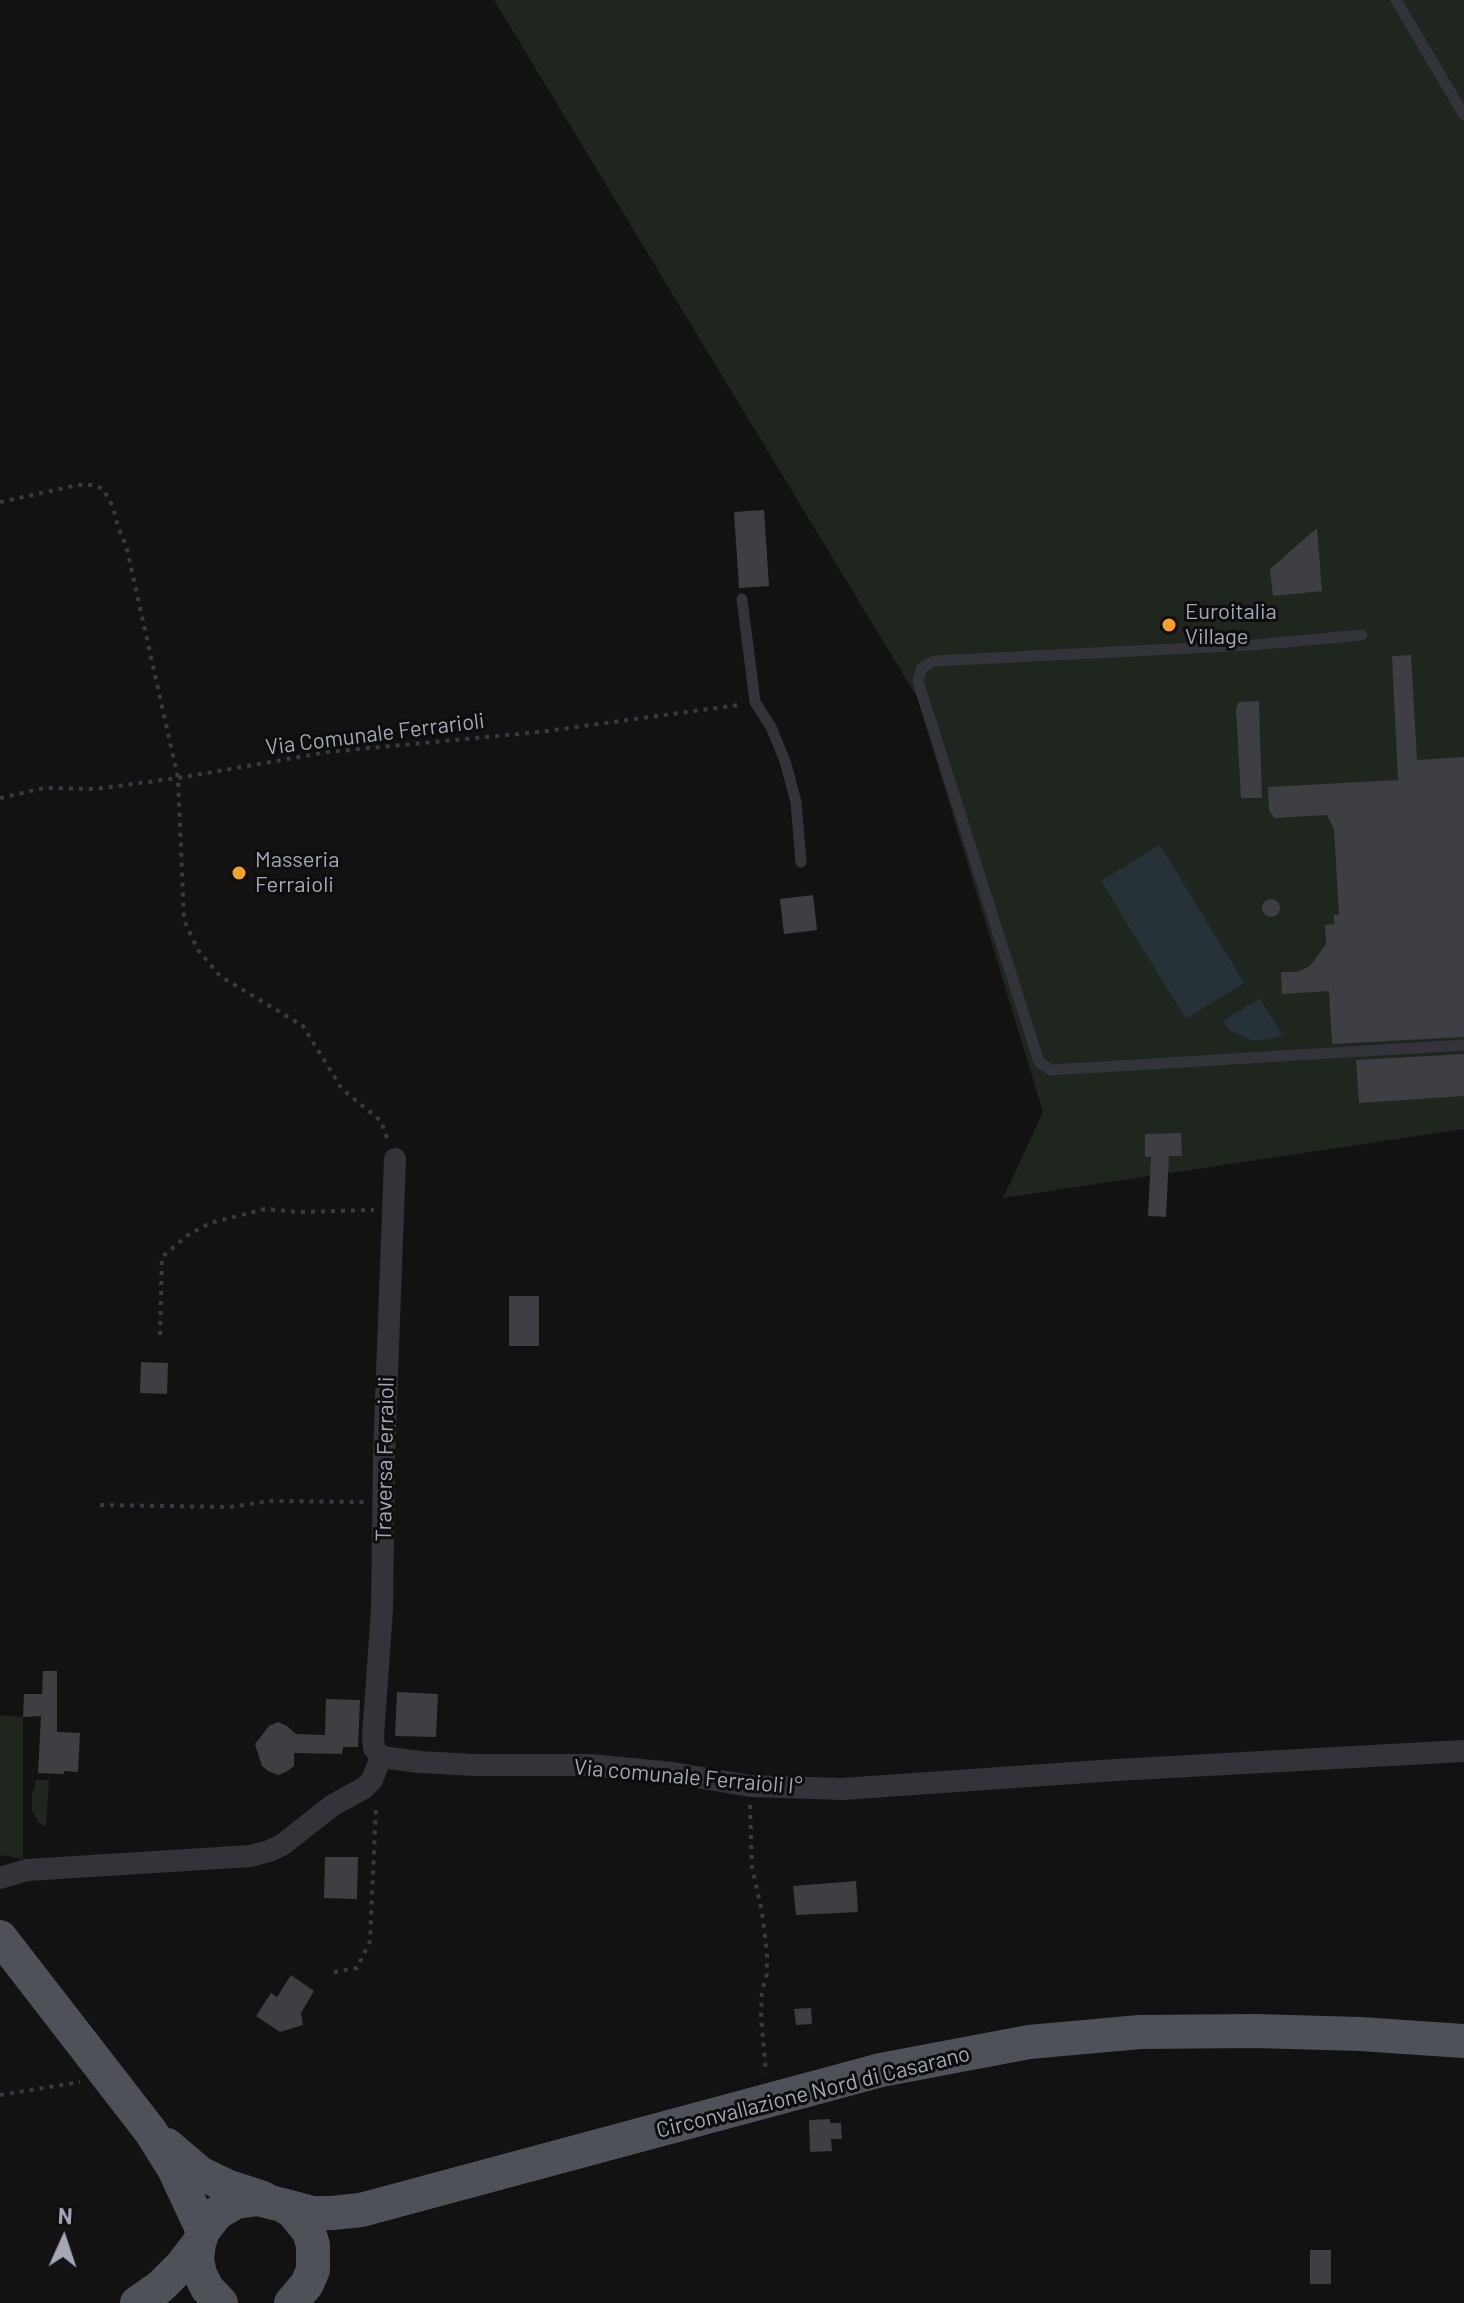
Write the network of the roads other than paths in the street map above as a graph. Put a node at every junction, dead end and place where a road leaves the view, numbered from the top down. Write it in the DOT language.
graph roads {
  1 [pos="1396,0"];
  2 [pos="1464,115"];
  3 [pos="742,599"];
  4 [pos="1362,635"];
  5 [pos="801,862"];
  6 [pos="1464,1045"];
  7 [pos="395,1159"];
  8 [pos="1464,1751"];
  9 [pos="381,1757"];
  10 [pos="0,1878"];
  11 [pos="0,1937"];
  12 [pos="1464,2041"];
  13 [pos="151,2132"];
  14 [pos="275,2202"];
  15 [pos="361,2210"];
  16 [pos="201,2237"];
  17 [pos="314,2258"];
  18 [pos="138,2303"];
  19 [pos="203,2303"];
  20 [pos="221,2303"];
  21 [pos="291,2303"];
  1 -- 2 [label="lane"];
  3 -- 5 [label="lane"];
  4 -- 6 [label="lane"];
  7 -- 9 [label="street, Traversa Ferraioli"];
  8 -- 9 [label="street, Via comunale Ferraioli I°"];
  9 -- 10 [label="street"];
  11 -- 13 [label="main road"];
  12 -- 15 [label="main road, Circonvallazione Nord di Casarano"];
  13 -- 14 [label="main road"];
  13 -- 16 [label="main road"];
  14 -- 15 [label="main road"];
  14 -- 16 [label="main road"];
  14 -- 17 [label="main road"];
  15 -- 17 [label="main road"];
  16 -- 18 [label="main road"];
  16 -- 20 [label="main road"];
  17 -- 21 [label="main road"];
  18 -- 19 [label="main road"];
}
